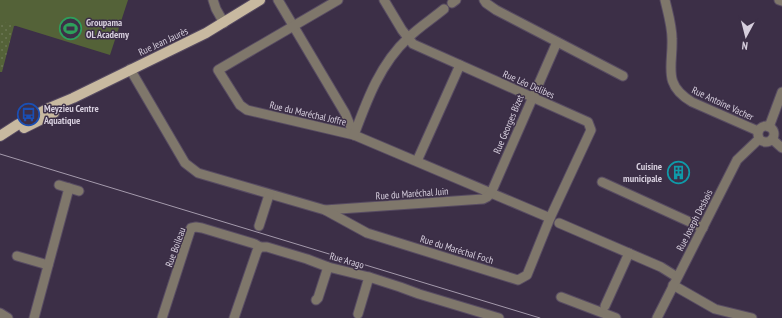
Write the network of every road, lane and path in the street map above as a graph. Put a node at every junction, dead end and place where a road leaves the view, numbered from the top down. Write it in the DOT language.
graph roads {
  1 [pos="214,0"];
  2 [pos="260,0"];
  3 [pos="278,0"];
  4 [pos="338,0"];
  5 [pos="384,0"];
  6 [pos="484,0"];
  7 [pos="664,0"];
  8 [pos="779,0"];
  9 [pos="782,1"];
  10 [pos="444,9"];
  11 [pos="224,23"];
  12 [pos="294,26"];
  13 [pos="408,38"];
  14 [pos="557,42"];
  15 [pos="460,65"];
  16 [pos="130,69"];
  17 [pos="623,76"];
  18 [pos="782,92"];
  19 [pos="532,97"];
  20 [pos="769,127"];
  21 [pos="354,134"];
  22 [pos="758,135"];
  23 [pos="0,138"];
  24 [pos="779,144"];
  25 [pos="417,161"];
  26 [pos="602,182"];
  27 [pos="59,185"];
  28 [pos="68,188"];
  29 [pos="79,191"];
  30 [pos="491,193"];
  31 [pos="269,195"];
  32 [pos="325,210"];
  33 [pos="550,218"];
  34 [pos="559,223"];
  35 [pos="259,226"];
  36 [pos="703,228"];
  37 [pos="260,247"];
  38 [pos="629,253"];
  39 [pos="17,256"];
  40 [pos="48,265"];
  41 [pos="328,267"];
  42 [pos="369,277"];
  43 [pos="675,281"];
  44 [pos="561,296"];
  45 [pos="316,300"];
  46 [pos="605,306"];
  47 [pos="0,313"];
  48 [pos="358,314"];
  49 [pos="8,318"];
  50 [pos="34,318"];
  51 [pos="162,318"];
  52 [pos="234,318"];
  53 [pos="500,318"];
  54 [pos="616,318"];
  55 [pos="657,318"];
  56 [pos="752,318"];
  1 -- 11 [label="street"];
  2 -- 11 [label="main road, Rue Jean Jaurès"];
  3 -- 12 [label="street"];
  4 -- 12 [label="street"];
  5 -- 13 [label="street, Rue Léo Delibes"];
  6 -- 14 [label="street"];
  7 -- 22 [label="street, Rue Antoine Vacher"];
  8 -- 9 [label="street"];
  10 -- 13 [label="street"];
  11 -- 16 [label="main road, Rue Jean Jaurès"];
  12 -- 21 [label="street"];
  12 -- 21 [label="street, Rue du Maréchal Joffre"];
  13 -- 15 [label="street, Rue Léo Delibes"];
  13 -- 21 [label="street"];
  14 -- 17 [label="street"];
  14 -- 19 [label="street, Rue Georges Bizet"];
  15 -- 19 [label="street, Rue Léo Delibes"];
  15 -- 25 [label="street"];
  16 -- 23 [label="main road, Rue Jean Jaurès"];
  16 -- 31 [label="street, Rue du Maréchal Juin"];
  18 -- 20 [label="street"];
  19 -- 30 [label="street, Rue Georges Bizet"];
  19 -- 33 [label="street, Rue Léo Delibes"];
  20 -- 22 [label="street"];
  20 -- 24 [label="street"];
  21 -- 25 [label="street, Rue du Maréchal Joffre"];
  22 -- 24 [label="street"];
  22 -- 36 [label="street, Rue Joseph Desbois"];
  25 -- 30 [label="street, Rue du Maréchal Joffre"];
  26 -- 36 [label="street"];
  27 -- 28 [label="street"];
  28 -- 29 [label="street"];
  28 -- 40 [label="street"];
  30 -- 32 [label="street, Rue du Maréchal Juin"];
  30 -- 33 [label="street"];
  31 -- 32 [label="street, Rue du Maréchal Juin"];
  31 -- 35 [label="street"];
  32 -- 33 [label="street, Rue du Maréchal Foch"];
  34 -- 38 [label="street"];
  36 -- 43 [label="street, Rue Joseph Desbois"];
  37 -- 41 [label="street, Rue Arago"];
  37 -- 51 [label="street, Rue Boileau"];
  37 -- 52 [label="street"];
  38 -- 43 [label="street"];
  38 -- 46 [label="street"];
  39 -- 40 [label="street"];
  40 -- 50 [label="street"];
  41 -- 42 [label="street, Rue Arago"];
  41 -- 45 [label="street"];
  42 -- 48 [label="street"];
  42 -- 53 [label="street, Rue Arago"];
  43 -- 55 [label="street, Rue Joseph Desbois"];
  43 -- 56 [label="street"];
  44 -- 54 [label="street"];
  47 -- 49 [label="street"];
}
